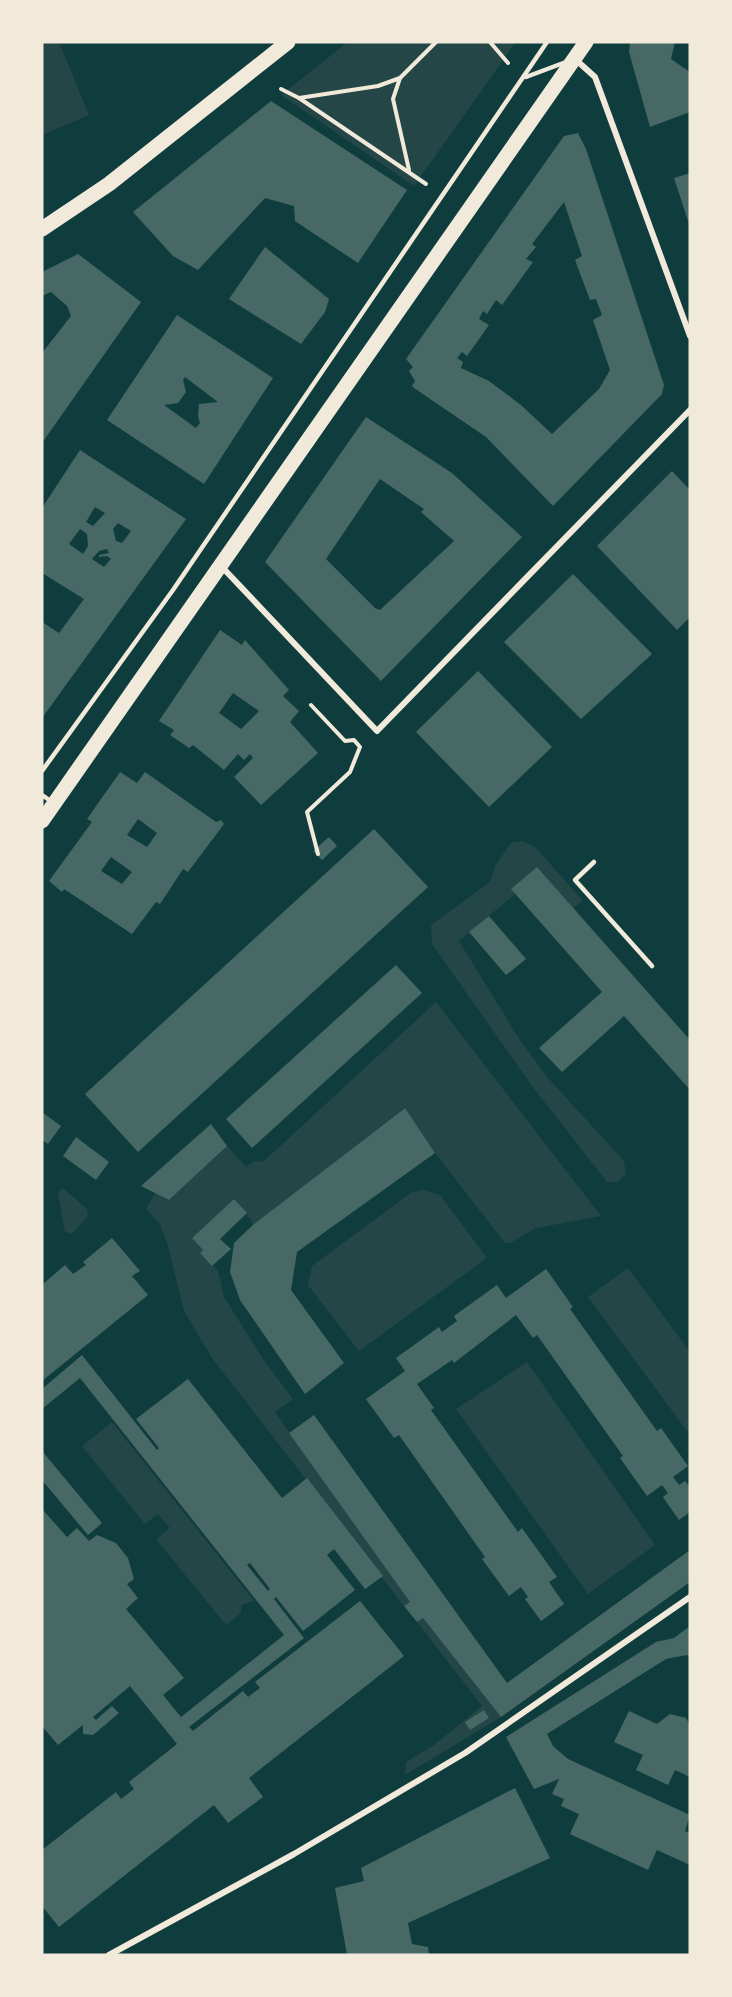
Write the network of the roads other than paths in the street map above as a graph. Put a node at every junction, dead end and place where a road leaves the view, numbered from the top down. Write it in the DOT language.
graph roads {
  1 [pos="288,42"];
  2 [pos="547,42"];
  3 [pos="586,42"];
  4 [pos="575,58"];
  5 [pos="526,76"];
  6 [pos="42,228"];
  7 [pos="690,336"];
  8 [pos="690,410"];
  9 [pos="220,566"];
  10 [pos="42,771"];
  11 [pos="48,799"];
  12 [pos="42,821"];
  13 [pos="594,862"];
  14 [pos="652,966"];
  15 [pos="690,1597"];
  16 [pos="108,1955"];
  1 -- 6 [label="main road"];
  2 -- 5 [label="lane"];
  3 -- 4 [label="main road"];
  4 -- 5 [label="lane"];
  4 -- 7 [label="street"];
  4 -- 9 [label="main road"];
  5 -- 10 [label="lane"];
  8 -- 9 [label="street"];
  9 -- 11 [label="main road"];
  11 -- 12 [label="main road"];
  13 -- 14 [label="lane"];
  15 -- 16 [label="street"];
}
